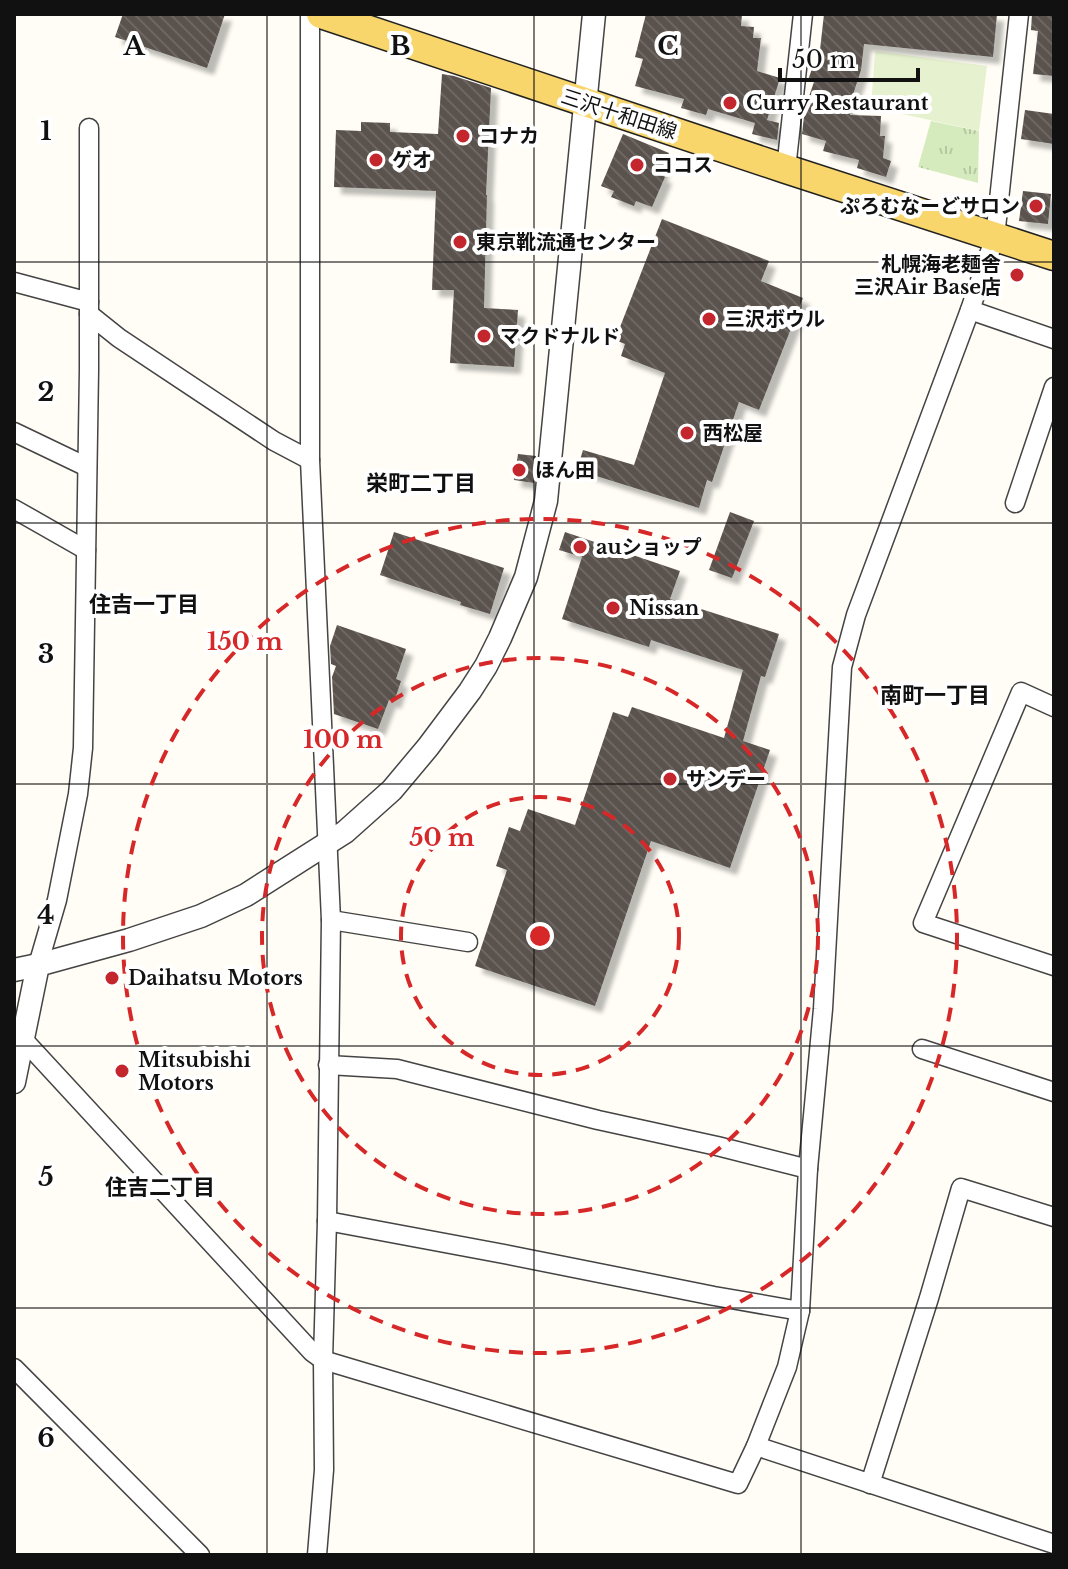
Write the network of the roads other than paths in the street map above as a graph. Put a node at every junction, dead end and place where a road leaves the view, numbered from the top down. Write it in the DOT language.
graph roads {
  1 [pos="310,14"];
  2 [pos="321,14"];
  3 [pos="594,14"];
  4 [pos="803,14"];
  5 [pos="1019,14"];
  6 [pos="374,23"];
  7 [pos="587,102"];
  8 [pos="89,128"];
  9 [pos="786,169"];
  10 [pos="995,237"];
  11 [pos="1054,256"];
  12 [pos="14,282"];
  13 [pos="89,308"];
  14 [pos="970,310"];
  15 [pos="1054,339"];
  16 [pos="1054,387"];
  17 [pos="14,432"];
  18 [pos="310,460"];
  19 [pos="87,467"];
  20 [pos="1015,503"];
  21 [pos="14,509"];
  22 [pos="86,550"];
  23 [pos="1054,707"];
  24 [pos="327,843"];
  25 [pos="331,920"];
  26 [pos="468,942"];
  27 [pos="38,965"];
  28 [pos="1054,966"];
  29 [pos="14,970"];
  30 [pos="22,1038"];
  31 [pos="922,1049"];
  32 [pos="328,1065"];
  33 [pos="14,1082"];
  34 [pos="1054,1092"];
  35 [pos="808,1169"];
  36 [pos="1054,1217"];
  37 [pos="327,1221"];
  38 [pos="800,1311"];
  39 [pos="323,1360"];
  40 [pos="14,1368"];
  41 [pos="756,1446"];
  42 [pos="870,1484"];
  43 [pos="1054,1544"];
  44 [pos="200,1555"];
  45 [pos="317,1555"];
  1 -- 18 [label="street"];
  2 -- 6 [label="main road, 三沢十和田線"];
  3 -- 7 [label="street"];
  4 -- 9 [label="street"];
  5 -- 10 [label="street"];
  6 -- 7 [label="main road, 三沢十和田線"];
  7 -- 9 [label="main road, 三沢十和田線"];
  7 -- 24 [label="street"];
  8 -- 13 [label="street"];
  9 -- 10 [label="main road, 三沢十和田線"];
  10 -- 11 [label="main road, 三沢十和田線"];
  10 -- 14 [label="street"];
  12 -- 13 [label="street"];
  13 -- 18 [label="street"];
  13 -- 19 [label="street"];
  14 -- 15 [label="street"];
  14 -- 35 [label="street"];
  16 -- 20 [label="street"];
  17 -- 19 [label="street"];
  18 -- 24 [label="street"];
  19 -- 22 [label="street"];
  21 -- 22 [label="street"];
  22 -- 27 [label="street"];
  23 -- 28 [label="street"];
  24 -- 25 [label="street"];
  24 -- 27 [label="street"];
  25 -- 26 [label="street"];
  25 -- 32 [label="street"];
  27 -- 29 [label="street"];
  27 -- 30 [label="street"];
  30 -- 33 [label="street"];
  30 -- 39 [label="street"];
  31 -- 34 [label="street"];
  32 -- 35 [label="street"];
  32 -- 37 [label="street"];
  35 -- 38 [label="street"];
  36 -- 42 [label="street"];
  37 -- 38 [label="street"];
  37 -- 39 [label="street"];
  38 -- 41 [label="street"];
  39 -- 41 [label="street"];
  39 -- 45 [label="street"];
  40 -- 44 [label="street"];
  41 -- 42 [label="street"];
  42 -- 43 [label="street"];
}
